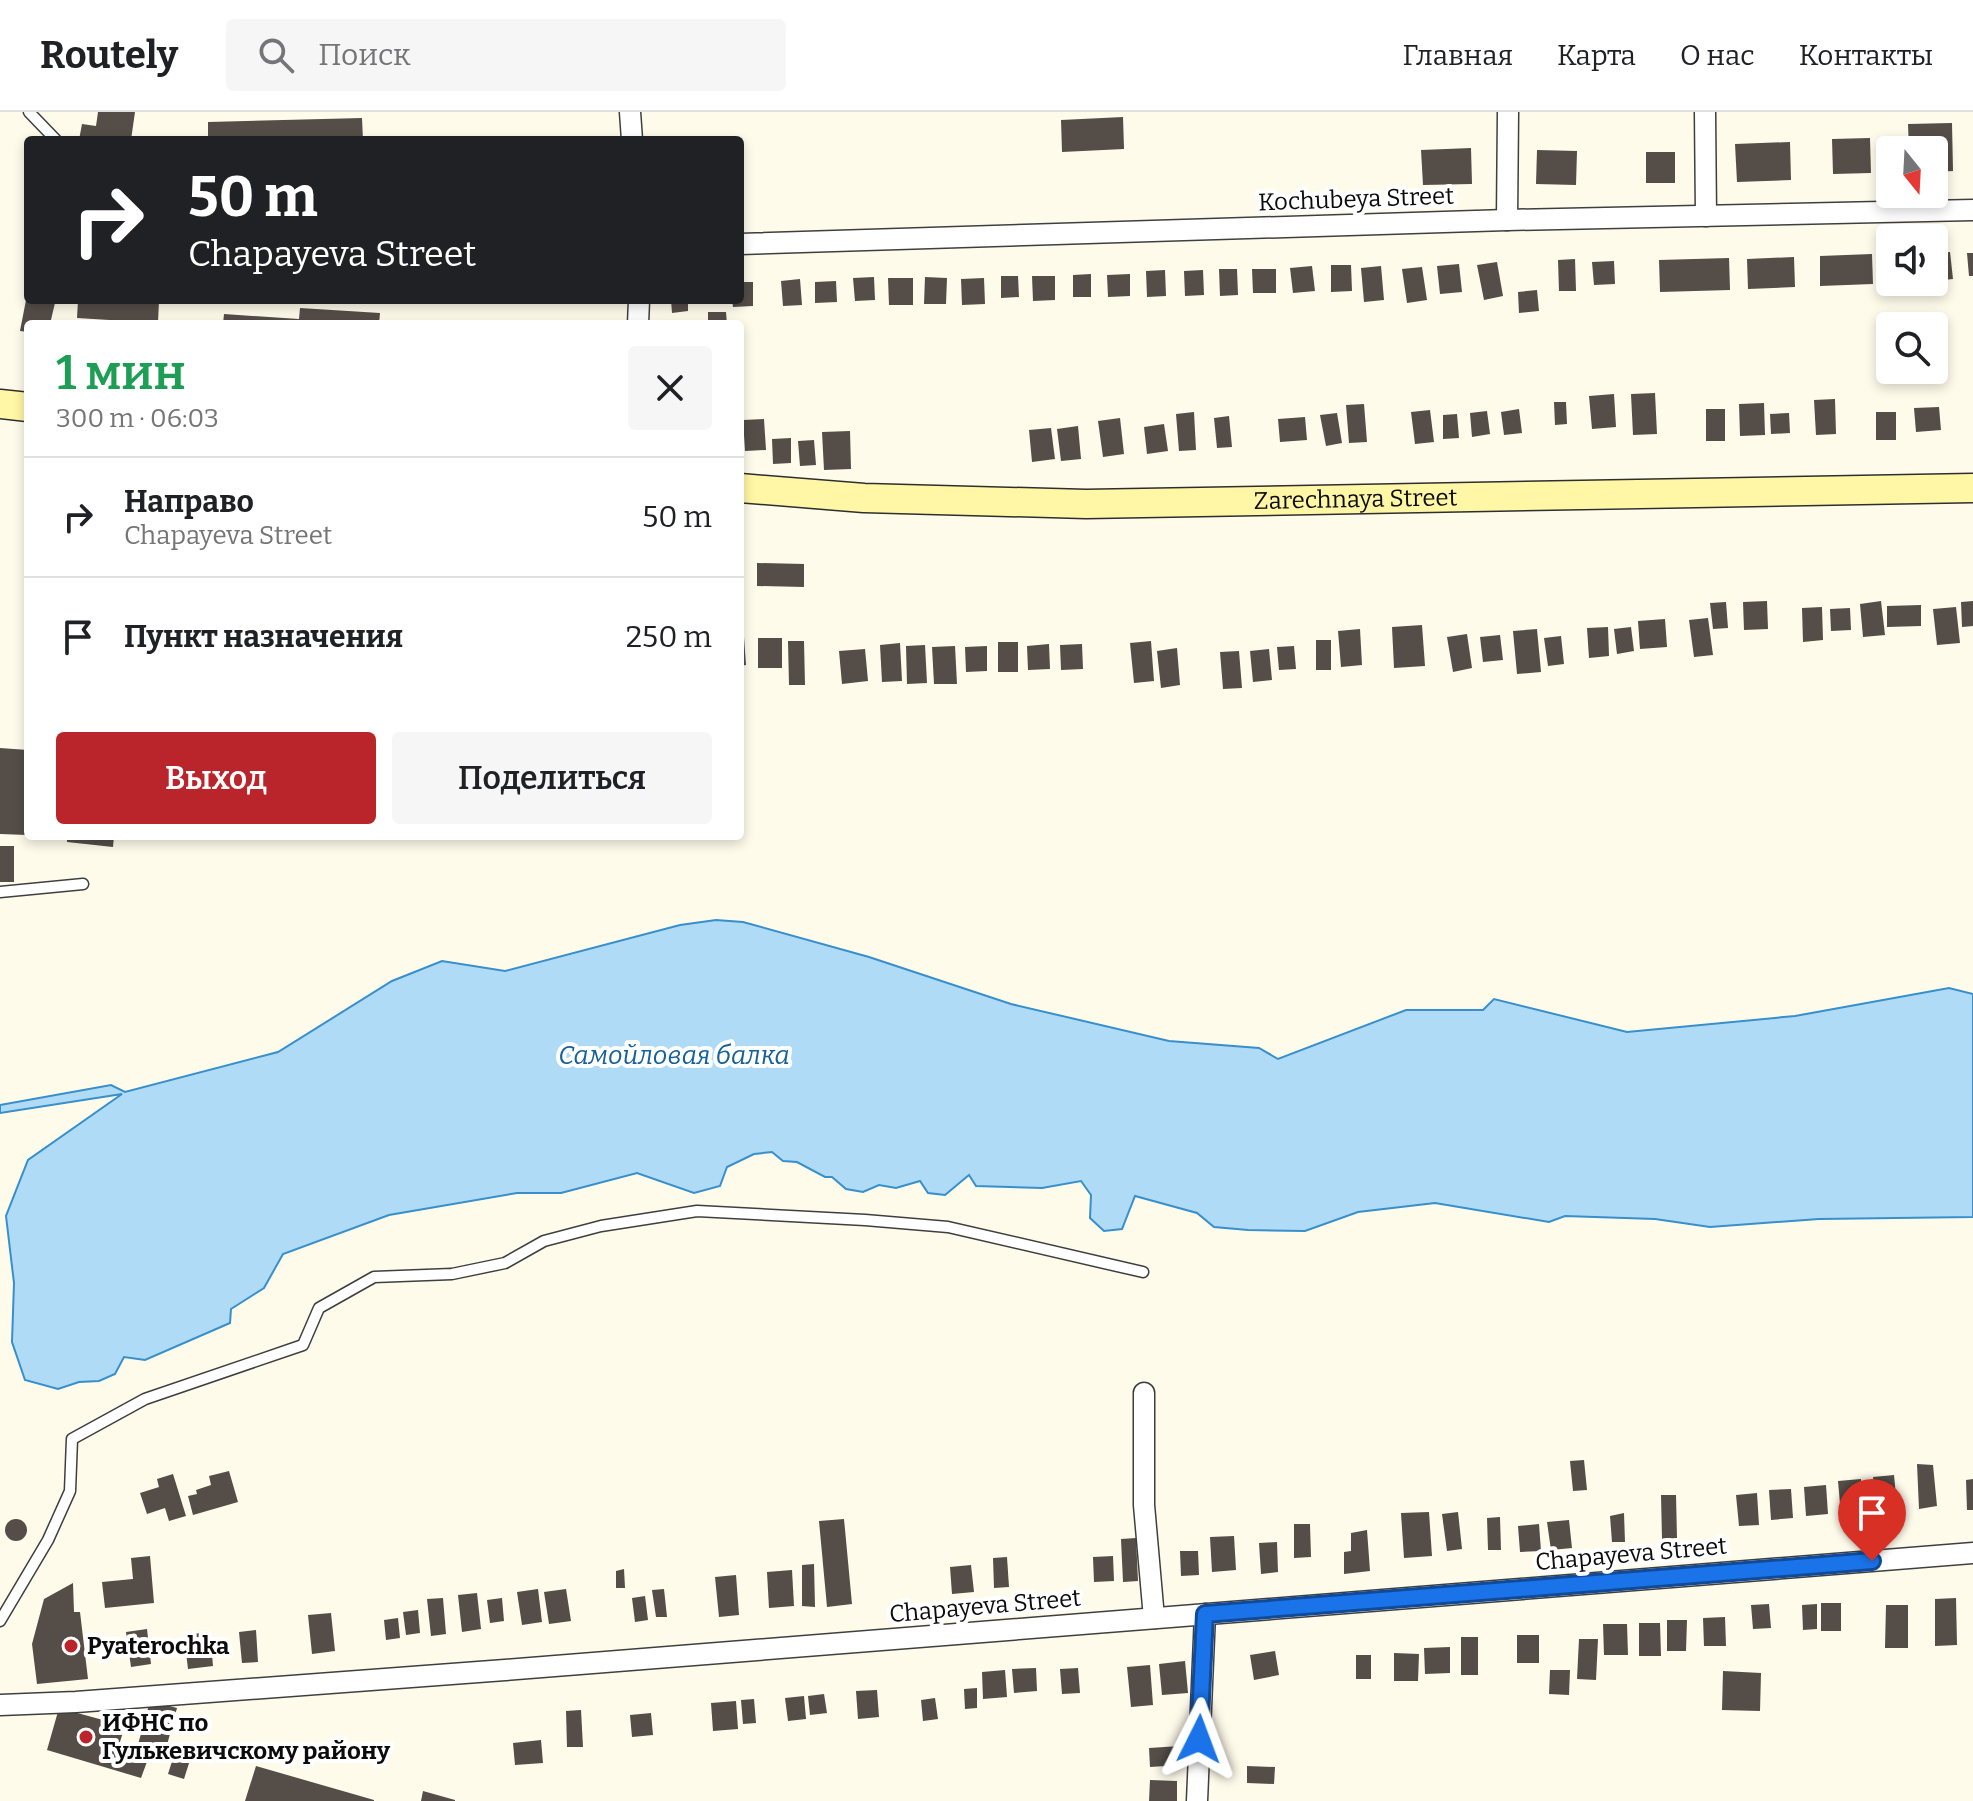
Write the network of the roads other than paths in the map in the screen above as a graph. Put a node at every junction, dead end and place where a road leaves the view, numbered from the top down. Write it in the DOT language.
graph roads {
  1 [pos="29,112"];
  2 [pos="630,112"];
  3 [pos="1508,112"];
  4 [pos="1705,112"];
  5 [pos="52,136"];
  6 [pos="632,136"];
  7 [pos="1973,210"];
  8 [pos="1706,216"];
  9 [pos="1507,220"];
  10 [pos="744,244"];
  11 [pos="0,404"];
  12 [pos="24,407"];
  13 [pos="744,488"];
  14 [pos="1973,488"];
  15 [pos="83,884"];
  16 [pos="0,892"];
  17 [pos="1143,1272"];
  18 [pos="1144,1393"];
  19 [pos="1973,1553"];
  20 [pos="1205,1614"];
  21 [pos="1154,1618"];
  22 [pos="0,1621"];
  23 [pos="0,1705"];
  24 [pos="1197,1801"];
  1 -- 5 [label="lane"];
  2 -- 6 [label="street"];
  3 -- 9 [label="street"];
  4 -- 8 [label="street"];
  7 -- 8 [label="street, Kochubeya Street"];
  8 -- 9 [label="street, Kochubeya Street"];
  9 -- 10 [label="street, Kochubeya Street"];
  11 -- 12 [label="main road"];
  13 -- 14 [label="main road, Zarechnaya Street"];
  15 -- 16 [label="lane"];
  17 -- 22 [label="lane"];
  18 -- 21 [label="street"];
  19 -- 20 [label="street, Chapayeva Street"];
  20 -- 21 [label="street, Chapayeva Street"];
  20 -- 24 [label="street"];
  21 -- 23 [label="street, Chapayeva Street"];
}
